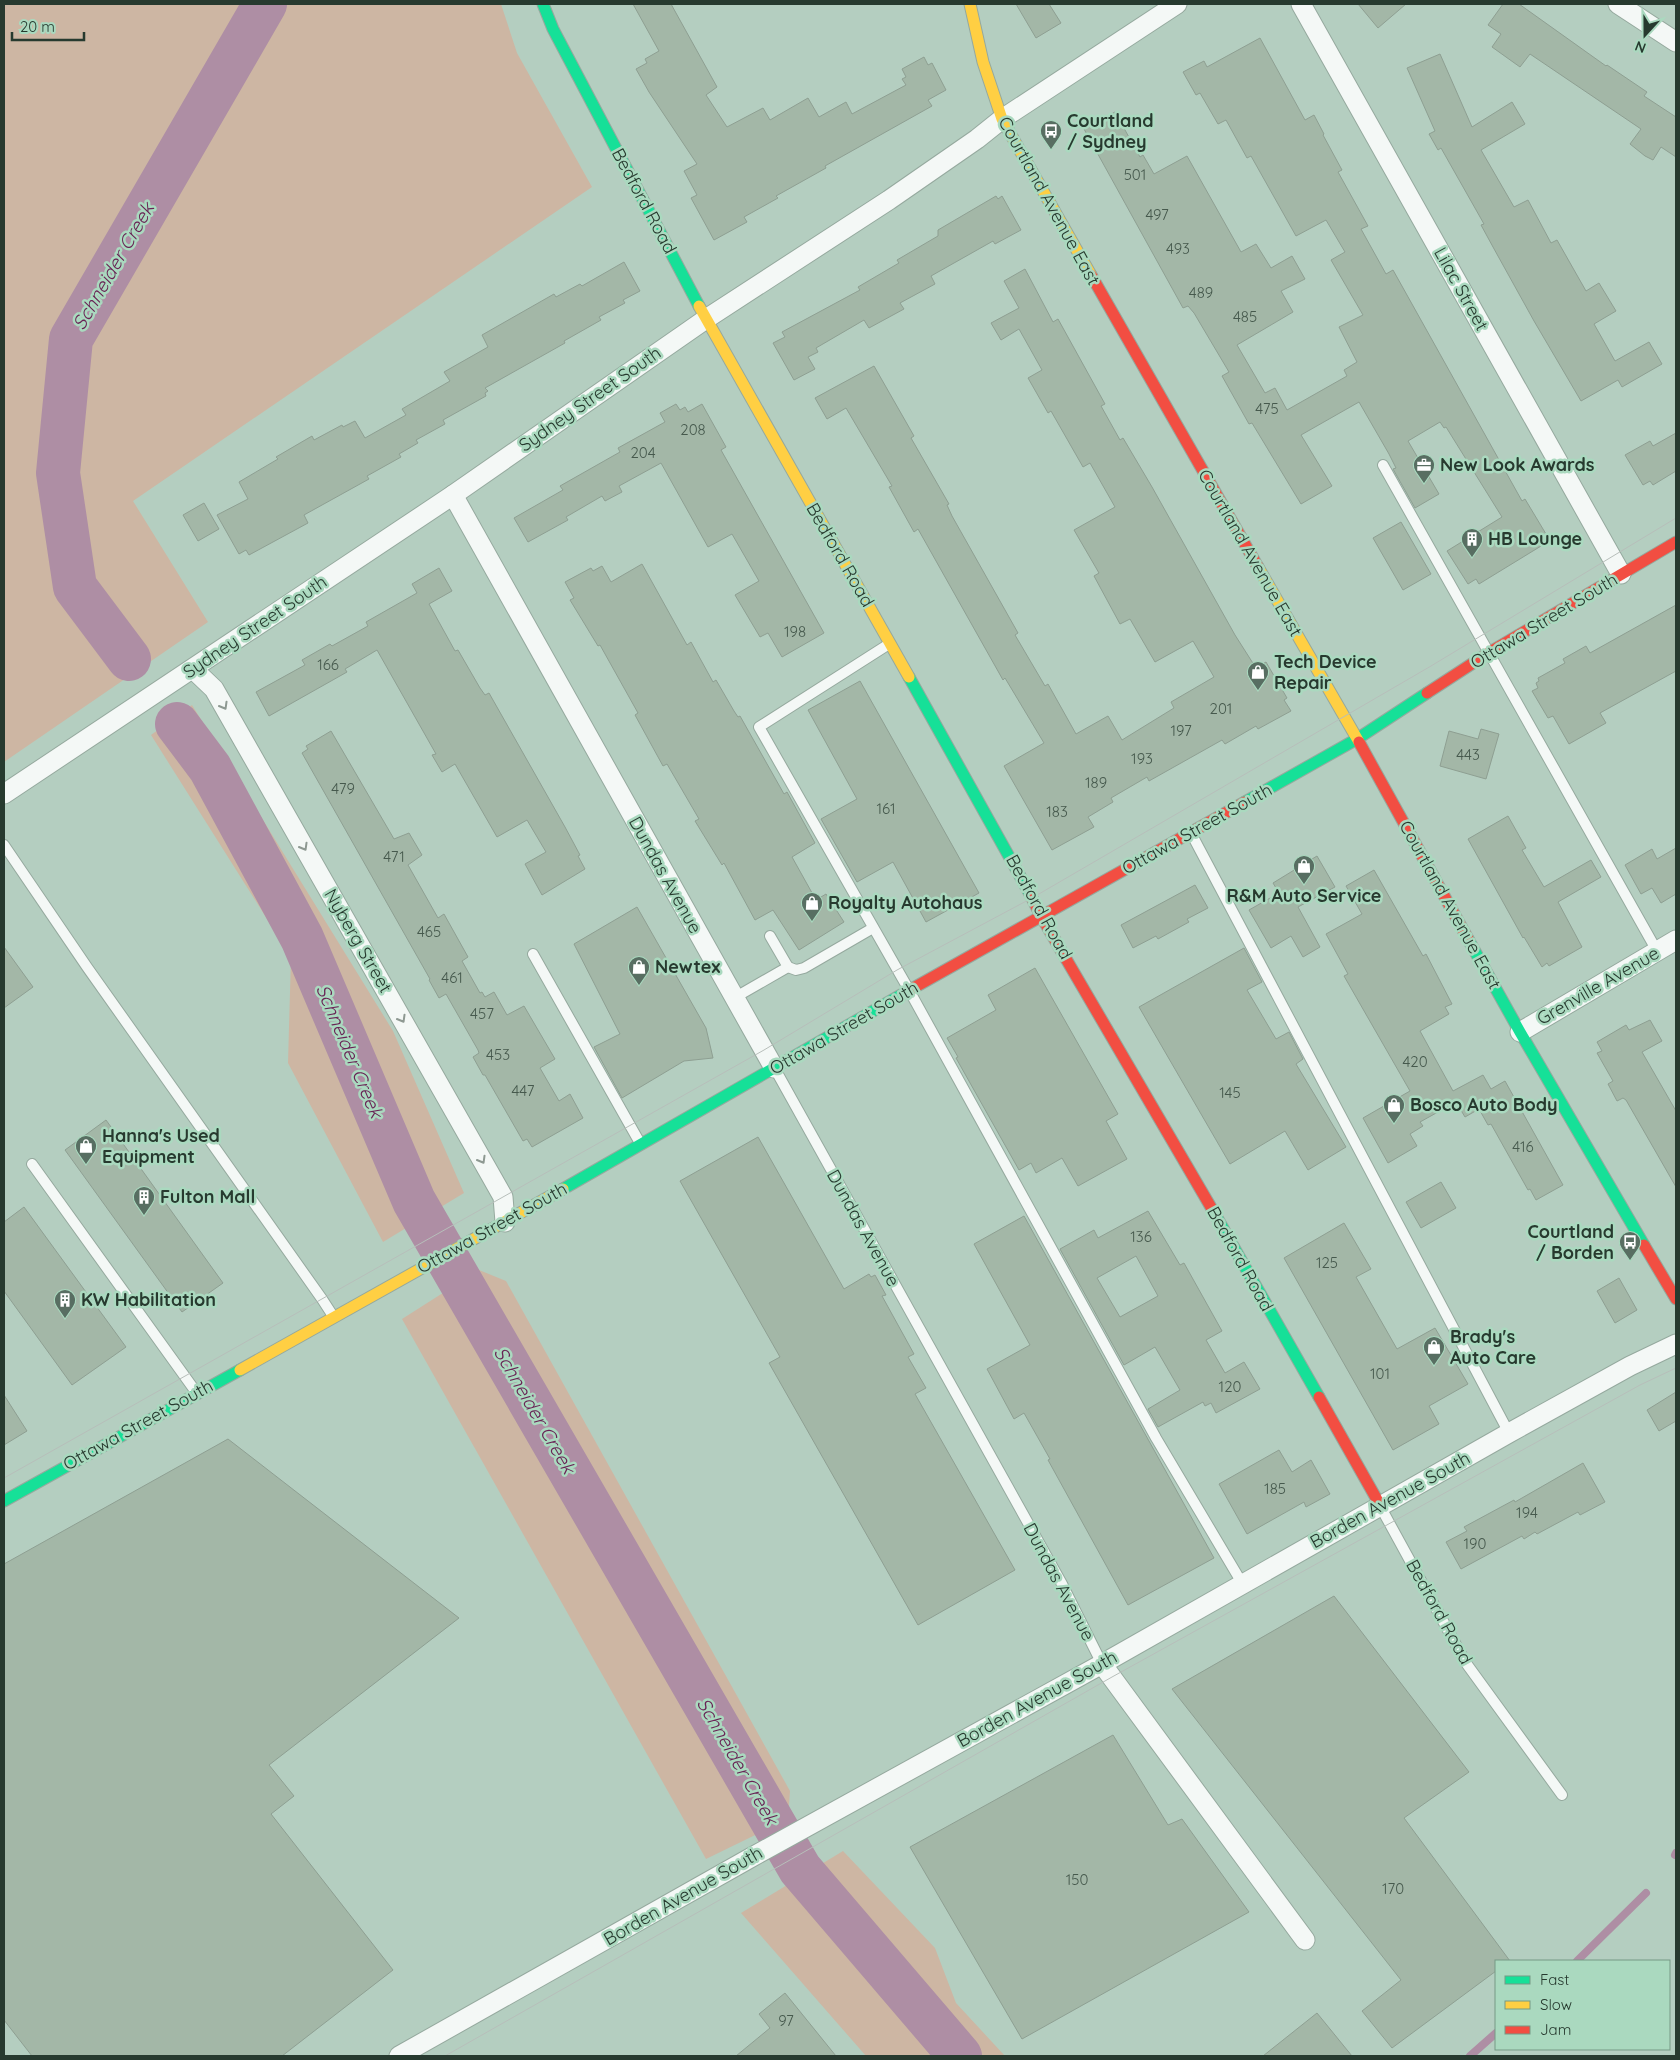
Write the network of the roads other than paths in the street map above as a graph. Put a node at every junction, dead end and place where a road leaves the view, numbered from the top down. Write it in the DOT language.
graph roads {
  1 [pos="544,4"];
  2 [pos="970,4"];
  3 [pos="1176,4"];
  4 [pos="1301,4"];
  5 [pos="1618,4"];
  6 [pos="1676,42"];
  7 [pos="1002,119"];
  8 [pos="706,319"];
  9 [pos="1383,465"];
  10 [pos="453,494"];
  11 [pos="1676,542"];
  12 [pos="1621,574"];
  13 [pos="890,643"];
  14 [pos="1490,652"];
  15 [pos="193,669"];
  16 [pos="1357,739"];
  17 [pos="4,794"];
  18 [pos="1191,832"];
  19 [pos="4,845"];
  20 [pos="1041,916"];
  21 [pos="873,928"];
  22 [pos="770,936"];
  23 [pos="1676,940"];
  24 [pos="1657,951"];
  25 [pos="533,954"];
  26 [pos="788,967"];
  27 [pos="909,990"];
  28 [pos="734,998"];
  29 [pos="1520,1032"];
  30 [pos="774,1068"];
  31 [pos="640,1143"];
  32 [pos="32,1164"];
  33 [pos="505,1222"];
  34 [pos="1676,1299"];
  35 [pos="332,1316"];
  36 [pos="1676,1344"];
  37 [pos="197,1392"];
  38 [pos="1509,1433"];
  39 [pos="4,1501"];
  40 [pos="1380,1505"];
  41 [pos="1242,1583"];
  42 [pos="1102,1664"];
  43 [pos="1562,1795"];
  44 [pos="1305,1940"];
  45 [pos="399,2056"];
  1 -- 8 [label="main road, Bedford Road"];
  2 -- 7 [label="main road, Courtland Avenue East"];
  3 -- 7 [label="street, Sydney Street South"];
  4 -- 12 [label="street, Lilac Street"];
  5 -- 6 [label="street"];
  7 -- 8 [label="street, Sydney Street South"];
  7 -- 16 [label="main road, Courtland Avenue East"];
  8 -- 10 [label="street, Sydney Street South"];
  8 -- 13 [label="main road, Bedford Road"];
  9 -- 14 [label="lane"];
  10 -- 15 [label="street, Sydney Street South"];
  10 -- 28 [label="street, Dundas Avenue"];
  11 -- 12 [label="main road, Ottawa Street South"];
  12 -- 14 [label="main road, Ottawa Street South"];
  13 -- 20 [label="main road, Bedford Road"];
  13 -- 21 [label="lane"];
  14 -- 16 [label="main road, Ottawa Street South"];
  14 -- 24 [label="lane"];
  15 -- 17 [label="street, Sydney Street South"];
  15 -- 33 [label="street, Nyberg Street, one-way"];
  16 -- 18 [label="main road, Ottawa Street South"];
  16 -- 29 [label="main road, Courtland Avenue East"];
  18 -- 20 [label="main road, Ottawa Street South"];
  18 -- 38 [label="lane"];
  19 -- 35 [label="lane"];
  20 -- 27 [label="main road, Ottawa Street South"];
  20 -- 40 [label="main road, Bedford Road"];
  21 -- 26 [label="lane"];
  21 -- 27 [label="lane"];
  22 -- 26 [label="lane"];
  23 -- 24 [label="street, Grenville Avenue"];
  24 -- 29 [label="street, Grenville Avenue"];
  25 -- 31 [label="lane"];
  26 -- 28 [label="lane"];
  27 -- 30 [label="main road, Ottawa Street South"];
  27 -- 41 [label="lane"];
  28 -- 30 [label="street, Dundas Avenue"];
  29 -- 34 [label="main road, Courtland Avenue East"];
  30 -- 31 [label="main road, Ottawa Street South"];
  30 -- 42 [label="lane, Dundas Avenue"];
  31 -- 33 [label="main road, Ottawa Street South"];
  32 -- 37 [label="lane"];
  33 -- 35 [label="main road, Ottawa Street South"];
  35 -- 37 [label="main road, Ottawa Street South"];
  36 -- 38 [label="street, Borden Avenue South"];
  37 -- 39 [label="main road, Ottawa Street South"];
  38 -- 40 [label="street, Borden Avenue South"];
  40 -- 41 [label="street, Borden Avenue South"];
  40 -- 43 [label="lane, Bedford Road"];
  41 -- 42 [label="street, Borden Avenue South"];
  42 -- 44 [label="street, Dundas Avenue"];
  42 -- 45 [label="street, Borden Avenue South"];
}
